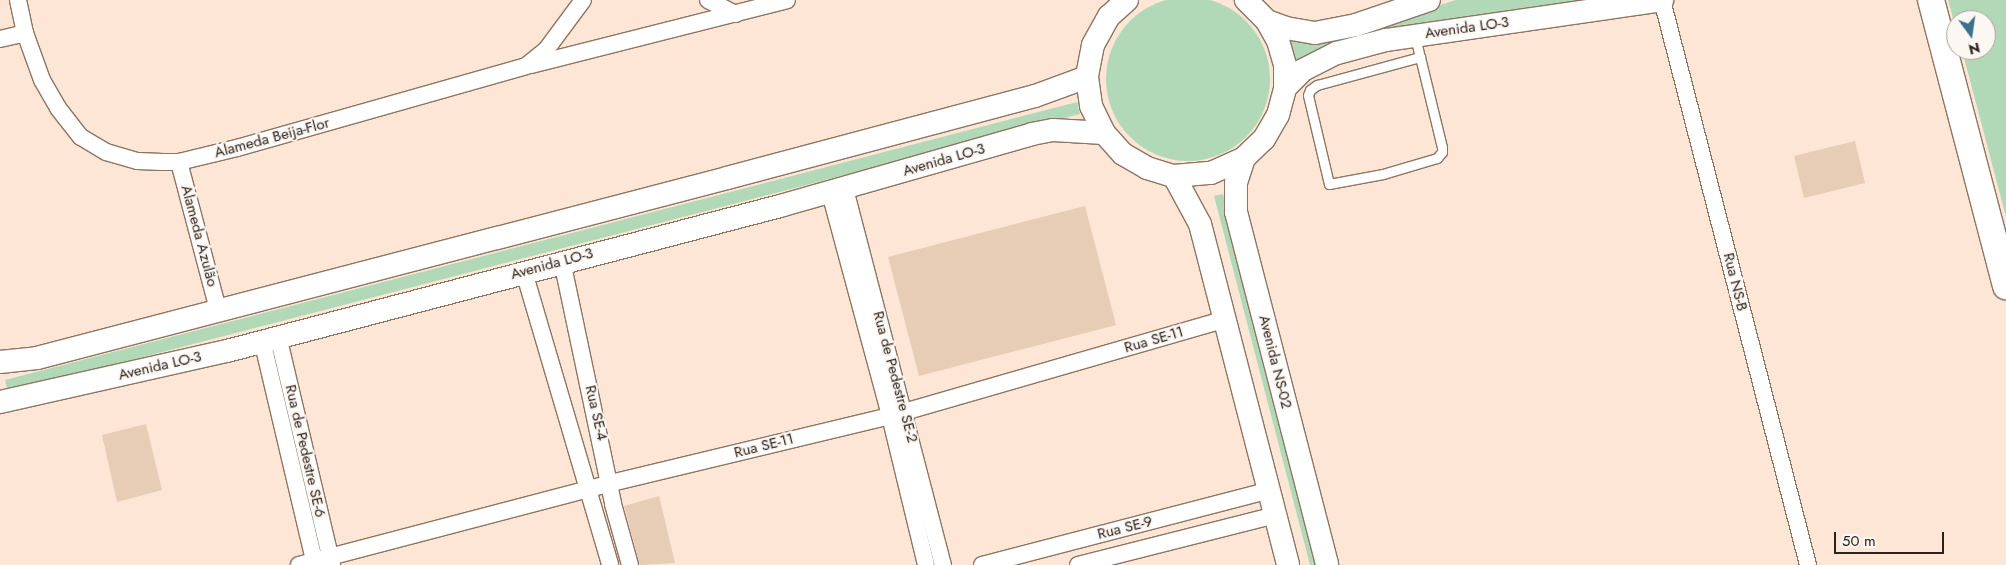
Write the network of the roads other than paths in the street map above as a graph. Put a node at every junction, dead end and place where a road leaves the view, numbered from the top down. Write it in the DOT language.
graph roads {
  1 [pos="18,0"];
  2 [pos="583,0"];
  3 [pos="708,0"];
  4 [pos="787,0"];
  5 [pos="1127,0"];
  6 [pos="1246,0"];
  7 [pos="1429,0"];
  8 [pos="1662,0"];
  9 [pos="1931,0"];
  10 [pos="1628,2"];
  11 [pos="736,14"];
  12 [pos="1267,21"];
  13 [pos="25,34"];
  14 [pos="1415,36"];
  15 [pos="0,39"];
  16 [pos="1420,58"];
  17 [pos="526,66"];
  18 [pos="1087,77"];
  19 [pos="1285,88"];
  20 [pos="1104,133"];
  21 [pos="1244,158"];
  22 [pos="179,162"];
  23 [pos="1174,176"];
  24 [pos="837,191"];
  25 [pos="562,261"];
  26 [pos="524,272"];
  27 [pos="2006,286"];
  28 [pos="218,310"];
  29 [pos="1226,319"];
  30 [pos="270,338"];
  31 [pos="0,362"];
  32 [pos="0,402"];
  33 [pos="897,414"];
  34 [pos="612,483"];
  35 [pos="588,489"];
  36 [pos="1267,491"];
  37 [pos="1276,515"];
  38 [pos="318,562"];
  39 [pos="610,565"];
  40 [pos="630,565"];
  41 [pos="926,565"];
  42 [pos="943,565"];
  43 [pos="982,565"];
  44 [pos="1078,565"];
  45 [pos="1288,565"];
  46 [pos="1327,565"];
  47 [pos="1808,565"];
  1 -- 13 [label="street, Alameda Beija-Flor"];
  2 -- 17 [label="street, Alameda Beija-Flor"];
  3 -- 11 [label="street"];
  4 -- 11 [label="street"];
  5 -- 18 [label="street"];
  6 -- 12 [label="street"];
  7 -- 12 [label="street, Avenida LO-3"];
  8 -- 10 [label="street, Avenida LO-3"];
  8 -- 47 [label="street, Rua NS-B"];
  9 -- 27 [label="main road"];
  10 -- 14 [label="street, Avenida LO-3"];
  11 -- 17 [label="street"];
  12 -- 19 [label="street"];
  13 -- 15 [label="street"];
  13 -- 22 [label="street, Alameda Beija-Flor"];
  14 -- 16 [label="lane"];
  14 -- 19 [label="street, Avenida LO-3"];
  16 -- 16 [label="lane"];
  17 -- 22 [label="street, Alameda Beija-Flor"];
  18 -- 20 [label="street"];
  18 -- 28 [label="street"];
  19 -- 21 [label="street"];
  20 -- 23 [label="street"];
  20 -- 24 [label="street, Avenida LO-3"];
  21 -- 23 [label="street"];
  21 -- 46 [label="street, Avenida NS-02"];
  22 -- 28 [label="street, Alameda Azulão"];
  23 -- 29 [label="street"];
  24 -- 25 [label="street, Avenida LO-3"];
  24 -- 33 [label="street, Rua de Pedestre SE-2"];
  25 -- 26 [label="street, Avenida LO-3"];
  25 -- 34 [label="street, Rua SE-4"];
  26 -- 30 [label="street, Avenida LO-3"];
  26 -- 35 [label="street, Rua SE-4"];
  28 -- 31 [label="street"];
  29 -- 33 [label="street, Rua SE-11"];
  29 -- 36 [label="street"];
  30 -- 32 [label="street, Avenida LO-3"];
  30 -- 38 [label="street, Rua de Pedestre SE-6"];
  33 -- 34 [label="street, Rua SE-11"];
  33 -- 41 [label="street, Rua de Pedestre SE-2"];
  33 -- 42 [label="street, Rua de Pedestre SE-2"];
  34 -- 35 [label="street, Rua SE-11"];
  34 -- 40 [label="street, Rua SE-4"];
  35 -- 38 [label="street, Rua SE-11"];
  35 -- 39 [label="street, Rua SE-4"];
  36 -- 37 [label="street"];
  36 -- 43 [label="street, Rua SE-9"];
  37 -- 44 [label="street, Rua SE-9"];
  37 -- 45 [label="street"];
}
